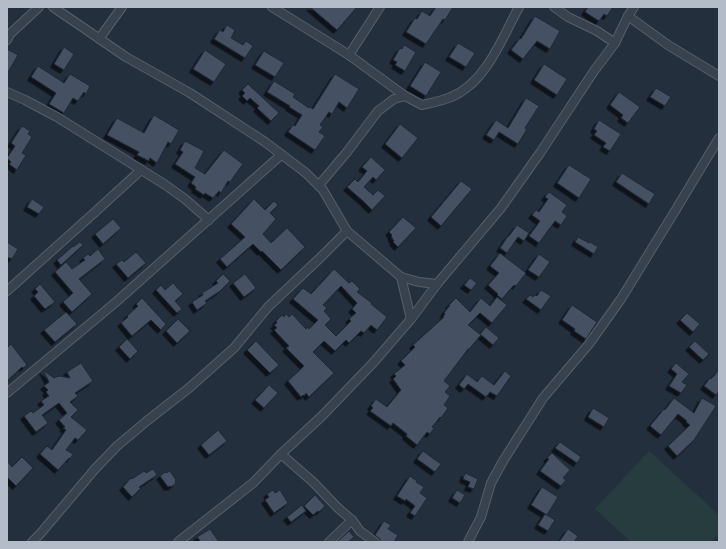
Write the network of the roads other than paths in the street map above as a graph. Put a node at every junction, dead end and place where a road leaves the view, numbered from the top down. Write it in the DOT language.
graph roads {
  1 [pos="39,7"];
  2 [pos="53,7"];
  3 [pos="122,7"];
  4 [pos="272,7"];
  5 [pos="380,7"];
  6 [pos="519,7"];
  7 [pos="554,7"];
  8 [pos="634,7"];
  9 [pos="628,16"];
  10 [pos="99,39"];
  11 [pos="7,40"];
  12 [pos="615,43"];
  13 [pos="349,55"];
  14 [pos="719,76"];
  15 [pos="7,92"];
  16 [pos="405,96"];
  17 [pos="719,138"];
  18 [pos="282,155"];
  19 [pos="141,170"];
  20 [pos="319,185"];
  21 [pos="209,220"];
  22 [pos="348,231"];
  23 [pos="401,277"];
  24 [pos="437,284"];
  25 [pos="7,291"];
  26 [pos="410,319"];
  27 [pos="7,393"];
  28 [pos="281,454"];
  29 [pos="352,520"];
  30 [pos="32,542"];
  31 [pos="178,542"];
  32 [pos="328,542"];
  33 [pos="375,542"];
  34 [pos="468,542"];
  1 -- 11 [label="street"];
  2 -- 10 [label="street"];
  3 -- 10 [label="street"];
  4 -- 13 [label="street"];
  5 -- 13 [label="street"];
  6 -- 16 [label="street"];
  7 -- 12 [label="street"];
  8 -- 9 [label="street"];
  9 -- 12 [label="street"];
  9 -- 14 [label="street"];
  10 -- 18 [label="street"];
  12 -- 24 [label="street"];
  13 -- 16 [label="street"];
  15 -- 19 [label="street"];
  16 -- 20 [label="street"];
  17 -- 34 [label="street"];
  18 -- 20 [label="street"];
  18 -- 21 [label="street"];
  19 -- 21 [label="street"];
  19 -- 25 [label="street"];
  20 -- 22 [label="street"];
  21 -- 27 [label="street"];
  22 -- 23 [label="street"];
  22 -- 30 [label="street"];
  23 -- 24 [label="street"];
  23 -- 26 [label="street"];
  24 -- 26 [label="street"];
  26 -- 28 [label="street"];
  28 -- 29 [label="street"];
  28 -- 31 [label="street"];
  29 -- 32 [label="street"];
  29 -- 33 [label="street"];
}
